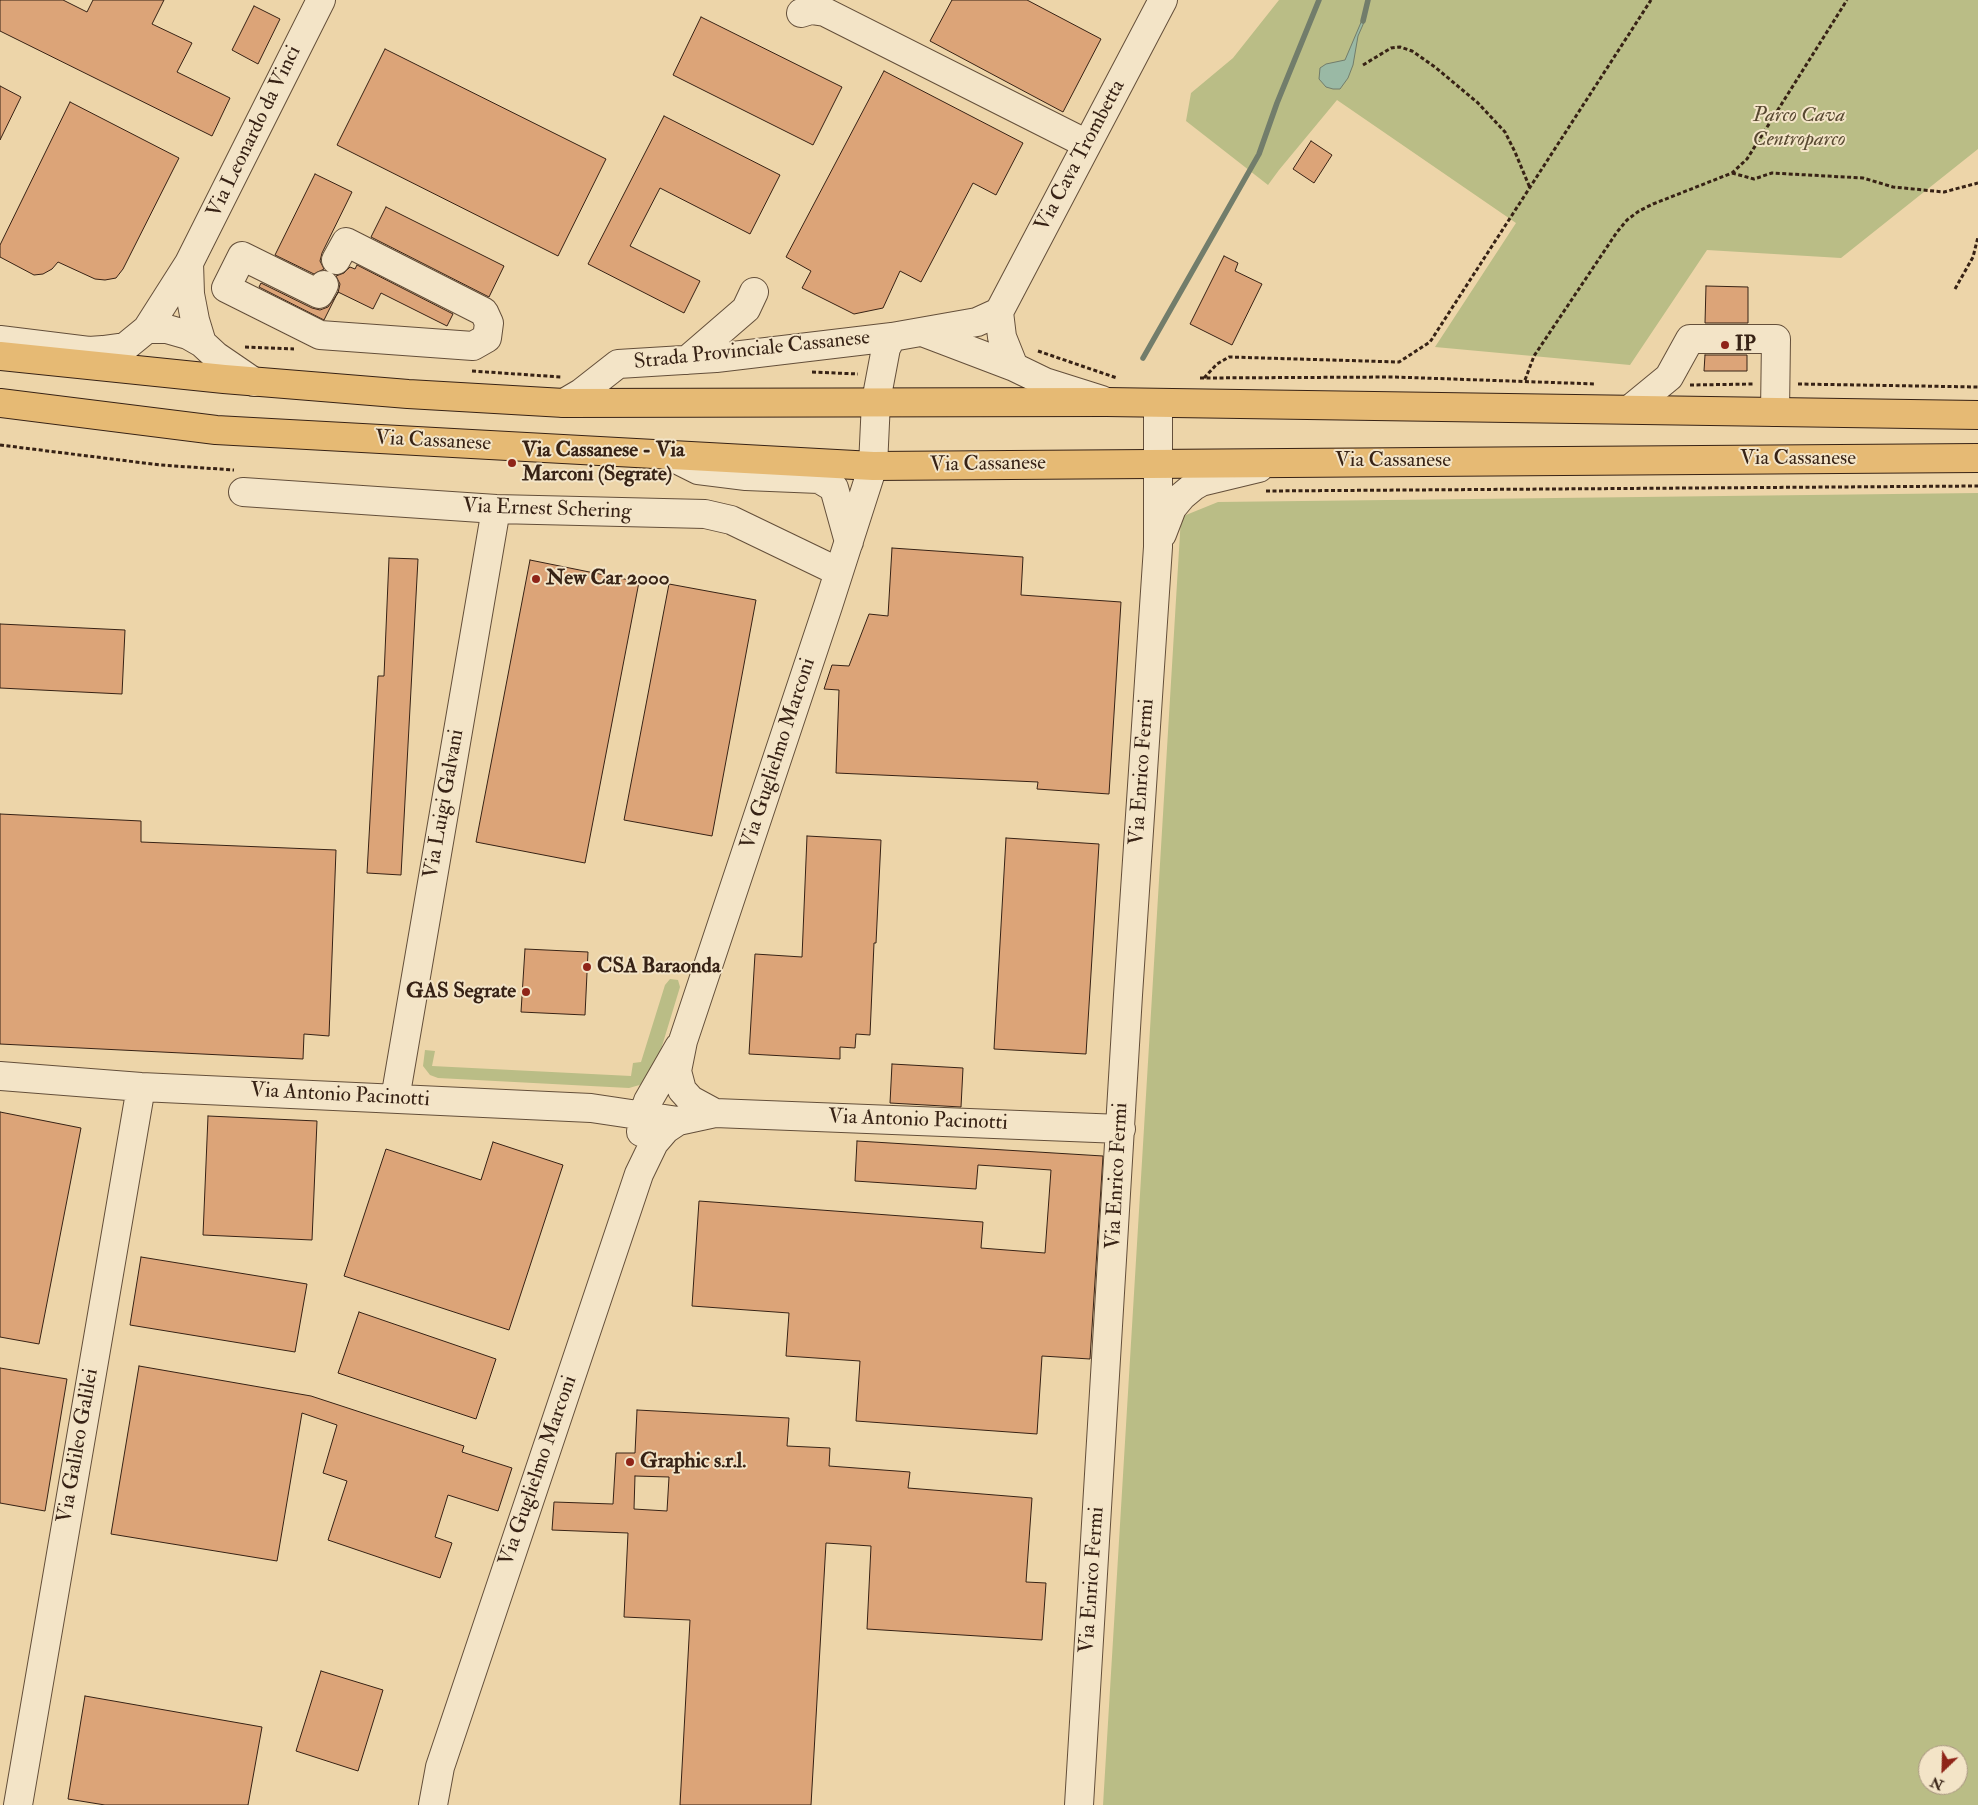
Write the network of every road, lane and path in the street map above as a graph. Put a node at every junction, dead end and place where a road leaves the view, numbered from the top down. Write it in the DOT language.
graph roads {
  1 [pos="320,0"];
  2 [pos="1163,0"];
  3 [pos="1651,0"];
  4 [pos="1847,0"];
  5 [pos="801,13"];
  6 [pos="1363,64"];
  7 [pos="1087,144"];
  8 [pos="1732,173"];
  9 [pos="1978,183"];
  10 [pos="1530,188"];
  11 [pos="204,234"];
  12 [pos="1978,237"];
  13 [pos="242,256"];
  14 [pos="336,260"];
  15 [pos="189,263"];
  16 [pos="324,285"];
  17 [pos="1955,289"];
  18 [pos="999,312"];
  19 [pos="147,329"];
  20 [pos="921,331"];
  21 [pos="892,337"];
  22 [pos="0,340"];
  23 [pos="202,343"];
  24 [pos="768,352"];
  25 [pos="0,356"];
  26 [pos="687,360"];
  27 [pos="1014,367"];
  28 [pos="1525,380"];
  29 [pos="254,382"];
  30 [pos="876,401"];
  31 [pos="1106,402"];
  32 [pos="0,403"];
  33 [pos="564,403"];
  34 [pos="1170,403"];
  35 [pos="1630,409"];
  36 [pos="1775,412"];
  37 [pos="1978,415"];
  38 [pos="667,454"];
  39 [pos="1978,458"];
  40 [pos="1275,462"];
  41 [pos="1158,463"];
  42 [pos="873,466"];
  43 [pos="1978,486"];
  44 [pos="1264,491"];
  45 [pos="243,492"];
  46 [pos="496,509"];
  47 [pos="849,542"];
  48 [pos="1158,548"];
  49 [pos="839,572"];
  50 [pos="683,1041"];
  51 [pos="0,1076"];
  52 [pos="141,1087"];
  53 [pos="394,1099"];
  54 [pos="715,1113"];
  55 [pos="643,1114"];
  56 [pos="678,1121"];
  57 [pos="1121,1129"];
  58 [pos="639,1174"];
  59 [pos="440,1767"];
  60 [pos="18,1805"];
  61 [pos="415,1805"];
  62 [pos="433,1805"];
  63 [pos="1080,1805"];
  1 -- 11 [label="street, Via Leonardo da Vinci"];
  2 -- 7 [label="street, Via Cava Trombetta"];
  3 -- 10 [label="path"];
  4 -- 8 [label="path"];
  5 -- 7 [label="street"];
  6 -- 10 [label="path"];
  7 -- 18 [label="street, Via Cava Trombetta"];
  8 -- 9 [label="path"];
  8 -- 28 [label="path"];
  10 -- 34 [label="path"];
  11 -- 13 [label="street"];
  11 -- 15 [label="street, Via Leonardo da Vinci"];
  12 -- 17 [label="path"];
  13 -- 14 [label="street"];
  13 -- 16 [label="street"];
  15 -- 19 [label="street, Via Leonardo da Vinci"];
  15 -- 23 [label="street"];
  18 -- 20 [label="street"];
  18 -- 27 [label="street"];
  19 -- 22 [label="street"];
  19 -- 23 [label="street"];
  20 -- 21 [label="street, Strada Provinciale Cassanese"];
  20 -- 27 [label="street"];
  21 -- 24 [label="street, Strada Provinciale Cassanese"];
  21 -- 30 [label="street, Strada Provinciale Cassanese"];
  23 -- 29 [label="street"];
  24 -- 26 [label="street, Strada Provinciale Cassanese"];
  24 -- 26 [label="street"];
  25 -- 29 [label="main road"];
  26 -- 33 [label="street, Strada Provinciale Cassanese"];
  27 -- 31 [label="street"];
  29 -- 33 [label="main road"];
  30 -- 31 [label="main road"];
  30 -- 33 [label="main road"];
  30 -- 42 [label="street, Strada Provinciale Cassanese"];
  31 -- 34 [label="main road"];
  32 -- 38 [label="main road, Via Cassanese"];
  34 -- 35 [label="main road"];
  34 -- 41 [label="street, Via Enrico Fermi"];
  35 -- 36 [label="main road"];
  35 -- 36 [label="street"];
  36 -- 37 [label="main road"];
  38 -- 42 [label="main road, Via Cassanese"];
  38 -- 47 [label="street"];
  39 -- 40 [label="main road, Via Cassanese"];
  40 -- 41 [label="main road, Via Cassanese"];
  40 -- 48 [label="street, Via Enrico Fermi"];
  41 -- 42 [label="main road, Via Cassanese"];
  41 -- 48 [label="street, Via Enrico Fermi"];
  42 -- 47 [label="street, Via Guglielmo Marconi"];
  43 -- 44 [label="path"];
  45 -- 46 [label="street, Via Ernest Schering"];
  46 -- 49 [label="street, Via Ernest Schering"];
  46 -- 53 [label="street, Via Luigi Galvani"];
  47 -- 49 [label="street, Via Guglielmo Marconi"];
  48 -- 57 [label="street, Via Enrico Fermi"];
  49 -- 50 [label="street, Via Guglielmo Marconi"];
  50 -- 54 [label="street, Via Guglielmo Marconi"];
  50 -- 55 [label="street, Via Guglielmo Marconi"];
  51 -- 52 [label="street, Via Antonio Pacinotti"];
  52 -- 53 [label="street, Via Antonio Pacinotti"];
  52 -- 60 [label="street, Via Galileo Galilei"];
  53 -- 55 [label="street, Via Antonio Pacinotti"];
  54 -- 56 [label="street, Via Guglielmo Marconi"];
  54 -- 57 [label="street, Via Antonio Pacinotti"];
  55 -- 56 [label="street, Via Antonio Pacinotti"];
  55 -- 58 [label="street, Via Guglielmo Marconi"];
  56 -- 58 [label="street, Via Guglielmo Marconi"];
  57 -- 63 [label="street, Via Enrico Fermi"];
  58 -- 59 [label="street, Via Guglielmo Marconi"];
  59 -- 61 [label="street, Via Guglielmo Marconi"];
  59 -- 62 [label="street, Via Guglielmo Marconi"];
}
